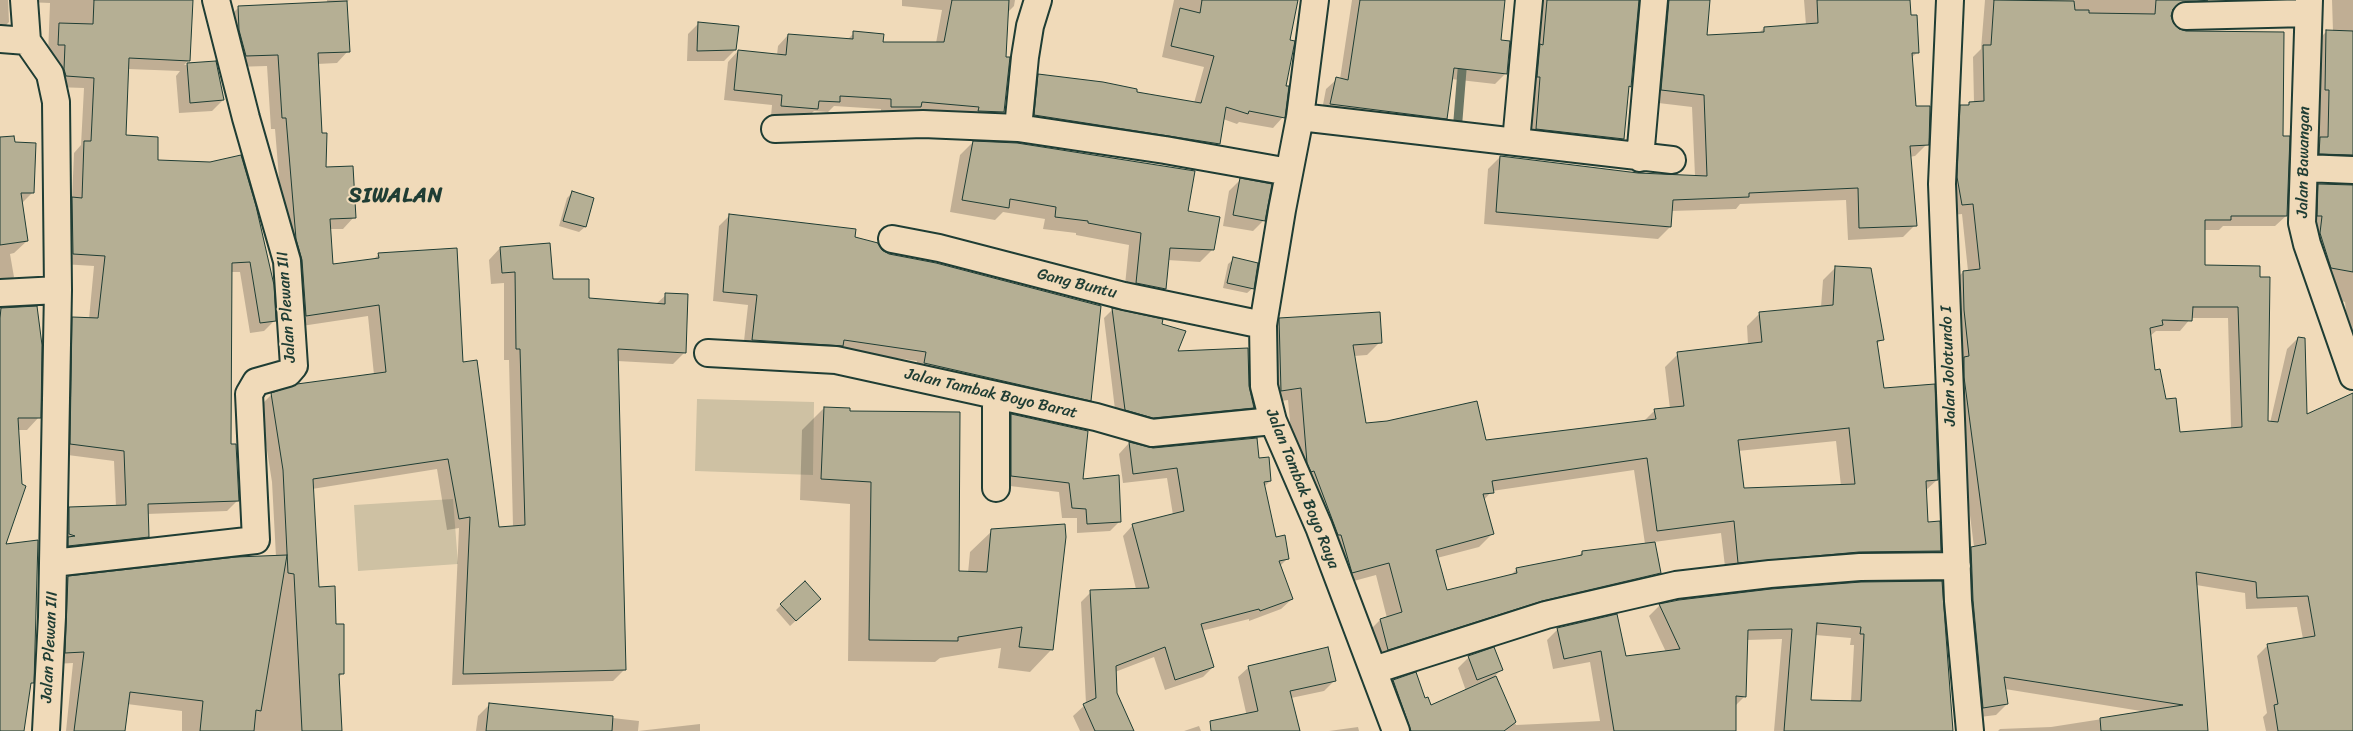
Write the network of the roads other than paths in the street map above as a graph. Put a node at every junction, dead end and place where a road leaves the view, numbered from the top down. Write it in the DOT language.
graph roads {
  1 [pos="24,0"];
  2 [pos="216,0"];
  3 [pos="1038,0"];
  4 [pos="1315,0"];
  5 [pos="1529,0"];
  6 [pos="1654,0"];
  7 [pos="1950,0"];
  8 [pos="2308,7"];
  9 [pos="2186,16"];
  10 [pos="0,39"];
  11 [pos="27,41"];
  12 [pos="1300,117"];
  13 [pos="1018,128"];
  14 [pos="775,130"];
  15 [pos="1516,142"];
  16 [pos="1640,158"];
  17 [pos="1672,160"];
  18 [pos="2304,168"];
  19 [pos="2353,170"];
  20 [pos="1289,172"];
  21 [pos="892,238"];
  22 [pos="58,290"];
  23 [pos="0,293"];
  24 [pos="1263,325"];
  25 [pos="708,353"];
  26 [pos="2353,376"];
  27 [pos="996,396"];
  28 [pos="1273,420"];
  29 [pos="996,488"];
  30 [pos="53,563"];
  31 [pos="1957,566"];
  32 [pos="1374,670"];
  33 [pos="46,731"];
  34 [pos="1396,731"];
  35 [pos="1970,731"];
  1 -- 11 [label="street"];
  2 -- 30 [label="street, Jalan Plewan III"];
  3 -- 13 [label="street"];
  4 -- 12 [label="street, Jalan Tambak Boyo Raya"];
  5 -- 15 [label="street"];
  6 -- 16 [label="street"];
  7 -- 31 [label="street, Jalan Jolotundo I"];
  8 -- 9 [label="street"];
  8 -- 18 [label="street, Jalan Bawangan"];
  10 -- 11 [label="street"];
  11 -- 22 [label="street, Jalan Plewan III"];
  12 -- 15 [label="street"];
  12 -- 20 [label="street, Jalan Tambak Boyo Raya"];
  13 -- 14 [label="street"];
  13 -- 20 [label="street"];
  15 -- 16 [label="street"];
  16 -- 17 [label="street"];
  18 -- 19 [label="street"];
  18 -- 26 [label="street, Jalan Bawangan"];
  20 -- 24 [label="street, Jalan Tambak Boyo Raya"];
  21 -- 24 [label="street, Gang Buntu"];
  22 -- 23 [label="street"];
  22 -- 30 [label="street, Jalan Plewan III"];
  24 -- 28 [label="street, Jalan Tambak Boyo Raya"];
  25 -- 27 [label="street, Jalan Tambak Boyo Barat"];
  27 -- 28 [label="street, Jalan Tambak Boyo Barat"];
  27 -- 29 [label="street"];
  28 -- 32 [label="street, Jalan Tambak Boyo Raya"];
  30 -- 33 [label="street, Jalan Plewan III"];
  31 -- 32 [label="street"];
  31 -- 35 [label="street, Jalan Jolotundo I"];
  32 -- 34 [label="street, Jalan Tambak Boyo Raya"];
}
